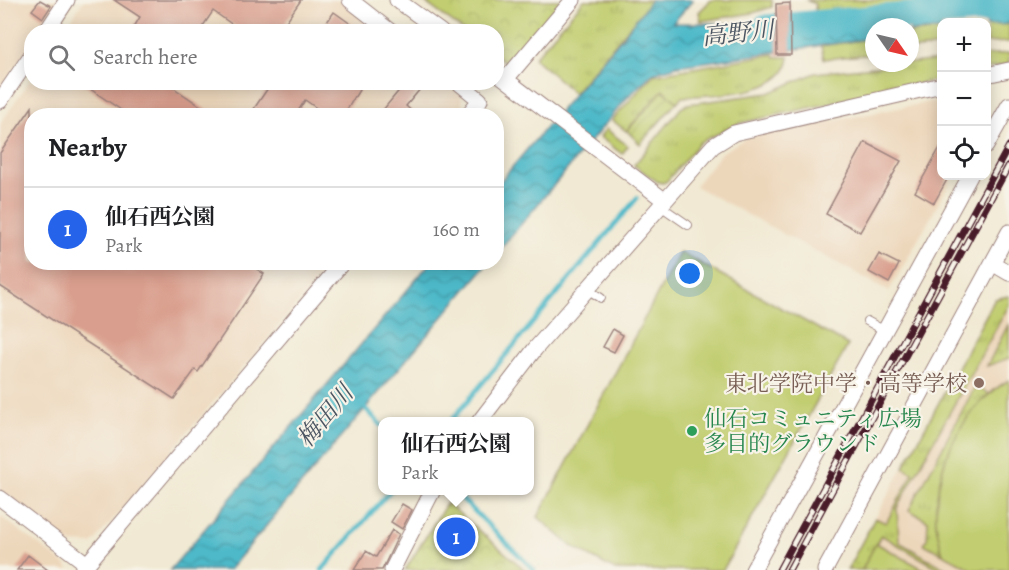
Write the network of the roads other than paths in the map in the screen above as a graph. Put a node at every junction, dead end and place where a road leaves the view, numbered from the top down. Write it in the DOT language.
graph roads {
  1 [pos="68,0"];
  2 [pos="397,0"];
  3 [pos="573,0"];
  4 [pos="356,2"];
  5 [pos="52,24"];
  6 [pos="382,24"];
  7 [pos="430,24"];
  8 [pos="24,66"];
  9 [pos="1009,70"];
  10 [pos="504,72"];
  11 [pos="991,74"];
  12 [pos="504,77"];
  13 [pos="937,87"];
  14 [pos="468,90"];
  15 [pos="0,101"];
  16 [pos="1009,105"];
  17 [pos="474,108"];
  18 [pos="991,139"];
  19 [pos="968,180"];
  20 [pos="661,203"];
  21 [pos="688,225"];
  22 [pos="1009,232"];
  23 [pos="992,264"];
  24 [pos="336,270"];
  25 [pos="1009,273"];
  26 [pos="587,289"];
  27 [pos="601,298"];
  28 [pos="867,321"];
  29 [pos="885,331"];
  30 [pos="483,417"];
  31 [pos="431,495"];
  32 [pos="0,498"];
  33 [pos="85,567"];
  34 [pos="393,570"];
  35 [pos="753,570"];
  36 [pos="825,570"];
  1 -- 5 [label="street"];
  2 -- 7 [label="street"];
  3 -- 10 [label="street"];
  4 -- 6 [label="street"];
  8 -- 15 [label="street"];
  9 -- 11 [label="street"];
  12 -- 20 [label="street"];
  13 -- 20 [label="street"];
  14 -- 17 [label="street"];
  16 -- 18 [label="street"];
  19 -- 29 [label="street"];
  20 -- 21 [label="lane"];
  20 -- 26 [label="street"];
  22 -- 23 [label="street"];
  23 -- 25 [label="street"];
  23 -- 36 [label="street"];
  24 -- 33 [label="street"];
  26 -- 27 [label="lane"];
  26 -- 30 [label="street"];
  28 -- 29 [label="lane"];
  29 -- 35 [label="street"];
  31 -- 34 [label="street"];
  32 -- 33 [label="street"];
}
